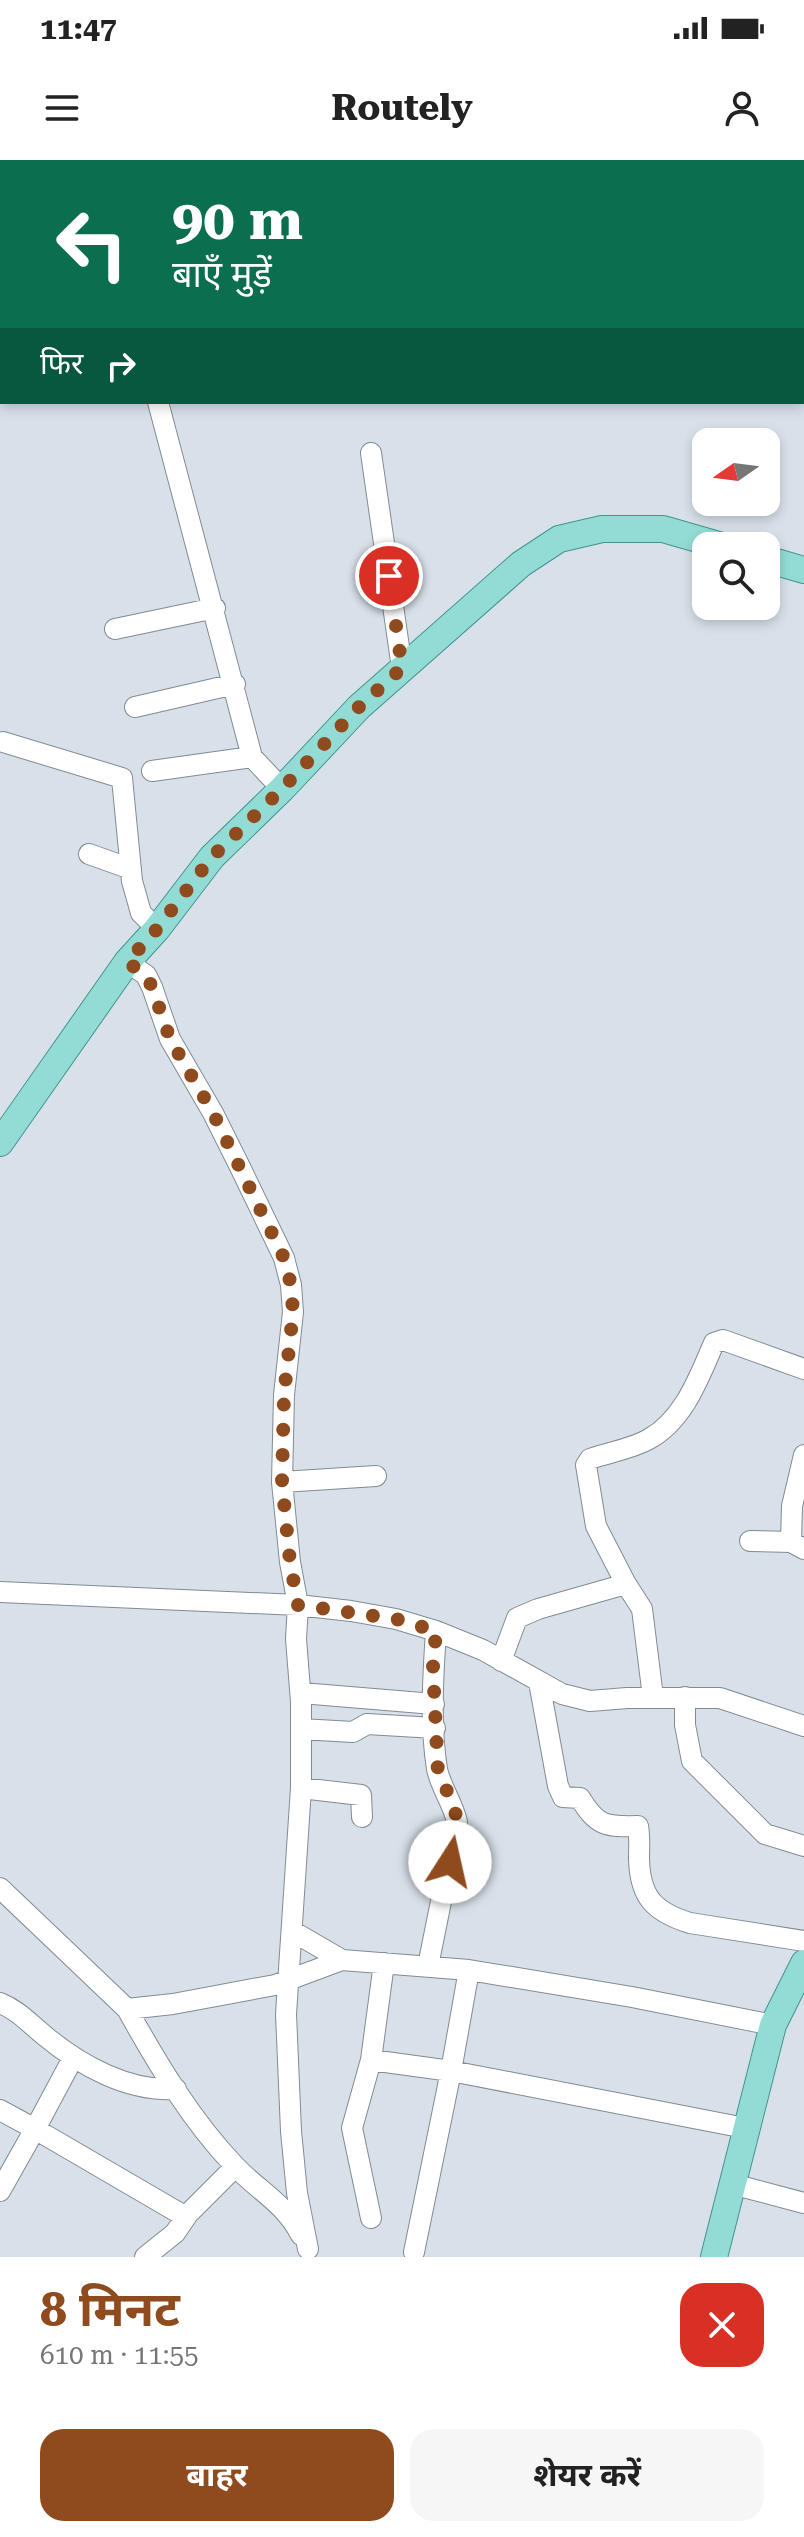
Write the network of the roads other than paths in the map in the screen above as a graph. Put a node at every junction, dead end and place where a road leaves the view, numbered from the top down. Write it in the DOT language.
graph roads {
  1 [pos="159,404"];
  2 [pos="371,453"];
  3 [pos="692,537"];
  4 [pos="780,563"];
  5 [pos="804,570"];
  6 [pos="215,608"];
  7 [pos="115,629"];
  8 [pos="402,668"];
  9 [pos="235,684"];
  10 [pos="135,707"];
  11 [pos="3,742"];
  12 [pos="252,757"];
  13 [pos="152,771"];
  14 [pos="282,789"];
  15 [pos="89,854"];
  16 [pos="131,869"];
  17 [pos="157,929"];
  18 [pos="127,962"];
  19 [pos="0,1143"];
  20 [pos="804,1369"];
  21 [pos="804,1455"];
  22 [pos="376,1476"];
  23 [pos="282,1482"];
  24 [pos="750,1541"];
  25 [pos="797,1545"];
  26 [pos="626,1584"];
  27 [pos="0,1592"];
  28 [pos="298,1605"];
  29 [pos="436,1631"];
  30 [pos="501,1661"];
  31 [pos="539,1682"];
  32 [pos="301,1693"];
  33 [pos="653,1697"];
  34 [pos="685,1697"];
  35 [pos="434,1704"];
  36 [pos="804,1726"];
  37 [pos="435,1728"];
  38 [pos="301,1729"];
  39 [pos="301,1788"];
  40 [pos="362,1817"];
  41 [pos="804,1846"];
  42 [pos="0,1888"];
  43 [pos="292,1931"];
  44 [pos="804,1941"];
  45 [pos="342,1960"];
  46 [pos="384,1963"];
  47 [pos="804,1963"];
  48 [pos="428,1966"];
  49 [pos="469,1970"];
  50 [pos="289,1979"];
  51 [pos="0,2003"];
  52 [pos="127,2009"];
  53 [pos="773,2025"];
  54 [pos="73,2058"];
  55 [pos="371,2060"];
  56 [pos="451,2071"];
  57 [pos="176,2089"];
  58 [pos="0,2110"];
  59 [pos="745,2128"];
  60 [pos="35,2129"];
  61 [pos="235,2167"];
  62 [pos="732,2184"];
  63 [pos="0,2191"];
  64 [pos="804,2203"];
  65 [pos="186,2217"];
  66 [pos="371,2218"];
  67 [pos="414,2252"];
  68 [pos="309,2253"];
  69 [pos="145,2257"];
  70 [pos="714,2257"];
  1 -- 6 [label="street"];
  2 -- 8 [label="street"];
  3 -- 8 [label="main road"];
  4 -- 5 [label="main road"];
  6 -- 7 [label="street"];
  6 -- 9 [label="street"];
  8 -- 14 [label="main road"];
  9 -- 10 [label="street"];
  9 -- 12 [label="street"];
  11 -- 16 [label="street"];
  12 -- 13 [label="street"];
  12 -- 14 [label="street"];
  14 -- 17 [label="main road"];
  15 -- 16 [label="street"];
  16 -- 17 [label="street"];
  17 -- 18 [label="main road"];
  18 -- 19 [label="main road"];
  18 -- 23 [label="street"];
  20 -- 26 [label="street"];
  21 -- 25 [label="street"];
  22 -- 23 [label="street"];
  23 -- 28 [label="street"];
  24 -- 25 [label="street"];
  26 -- 30 [label="street"];
  26 -- 33 [label="street"];
  27 -- 28 [label="street"];
  28 -- 29 [label="street"];
  28 -- 32 [label="street"];
  29 -- 30 [label="street"];
  29 -- 35 [label="street"];
  30 -- 31 [label="street"];
  31 -- 33 [label="street"];
  31 -- 44 [label="street"];
  32 -- 35 [label="street"];
  32 -- 38 [label="street"];
  33 -- 34 [label="street"];
  34 -- 36 [label="street"];
  34 -- 41 [label="street"];
  35 -- 37 [label="street"];
  37 -- 38 [label="street"];
  37 -- 48 [label="street"];
  38 -- 39 [label="street"];
  39 -- 40 [label="street"];
  39 -- 43 [label="street"];
  42 -- 52 [label="street"];
  43 -- 45 [label="street"];
  43 -- 50 [label="street"];
  45 -- 46 [label="street"];
  45 -- 50 [label="street"];
  46 -- 48 [label="street"];
  46 -- 55 [label="street"];
  47 -- 53 [label="main road"];
  48 -- 49 [label="street"];
  49 -- 53 [label="street"];
  49 -- 56 [label="street"];
  50 -- 52 [label="street"];
  50 -- 68 [label="street"];
  51 -- 54 [label="street"];
  52 -- 57 [label="street"];
  53 -- 59 [label="main road"];
  54 -- 57 [label="street"];
  54 -- 60 [label="street"];
  55 -- 56 [label="street"];
  55 -- 66 [label="street"];
  56 -- 59 [label="street"];
  56 -- 67 [label="street"];
  57 -- 61 [label="street"];
  58 -- 60 [label="street"];
  59 -- 62 [label="main road"];
  60 -- 63 [label="street"];
  60 -- 65 [label="street"];
  61 -- 65 [label="street"];
  61 -- 68 [label="street"];
  62 -- 64 [label="street"];
  62 -- 70 [label="main road"];
  65 -- 69 [label="street"];
}
